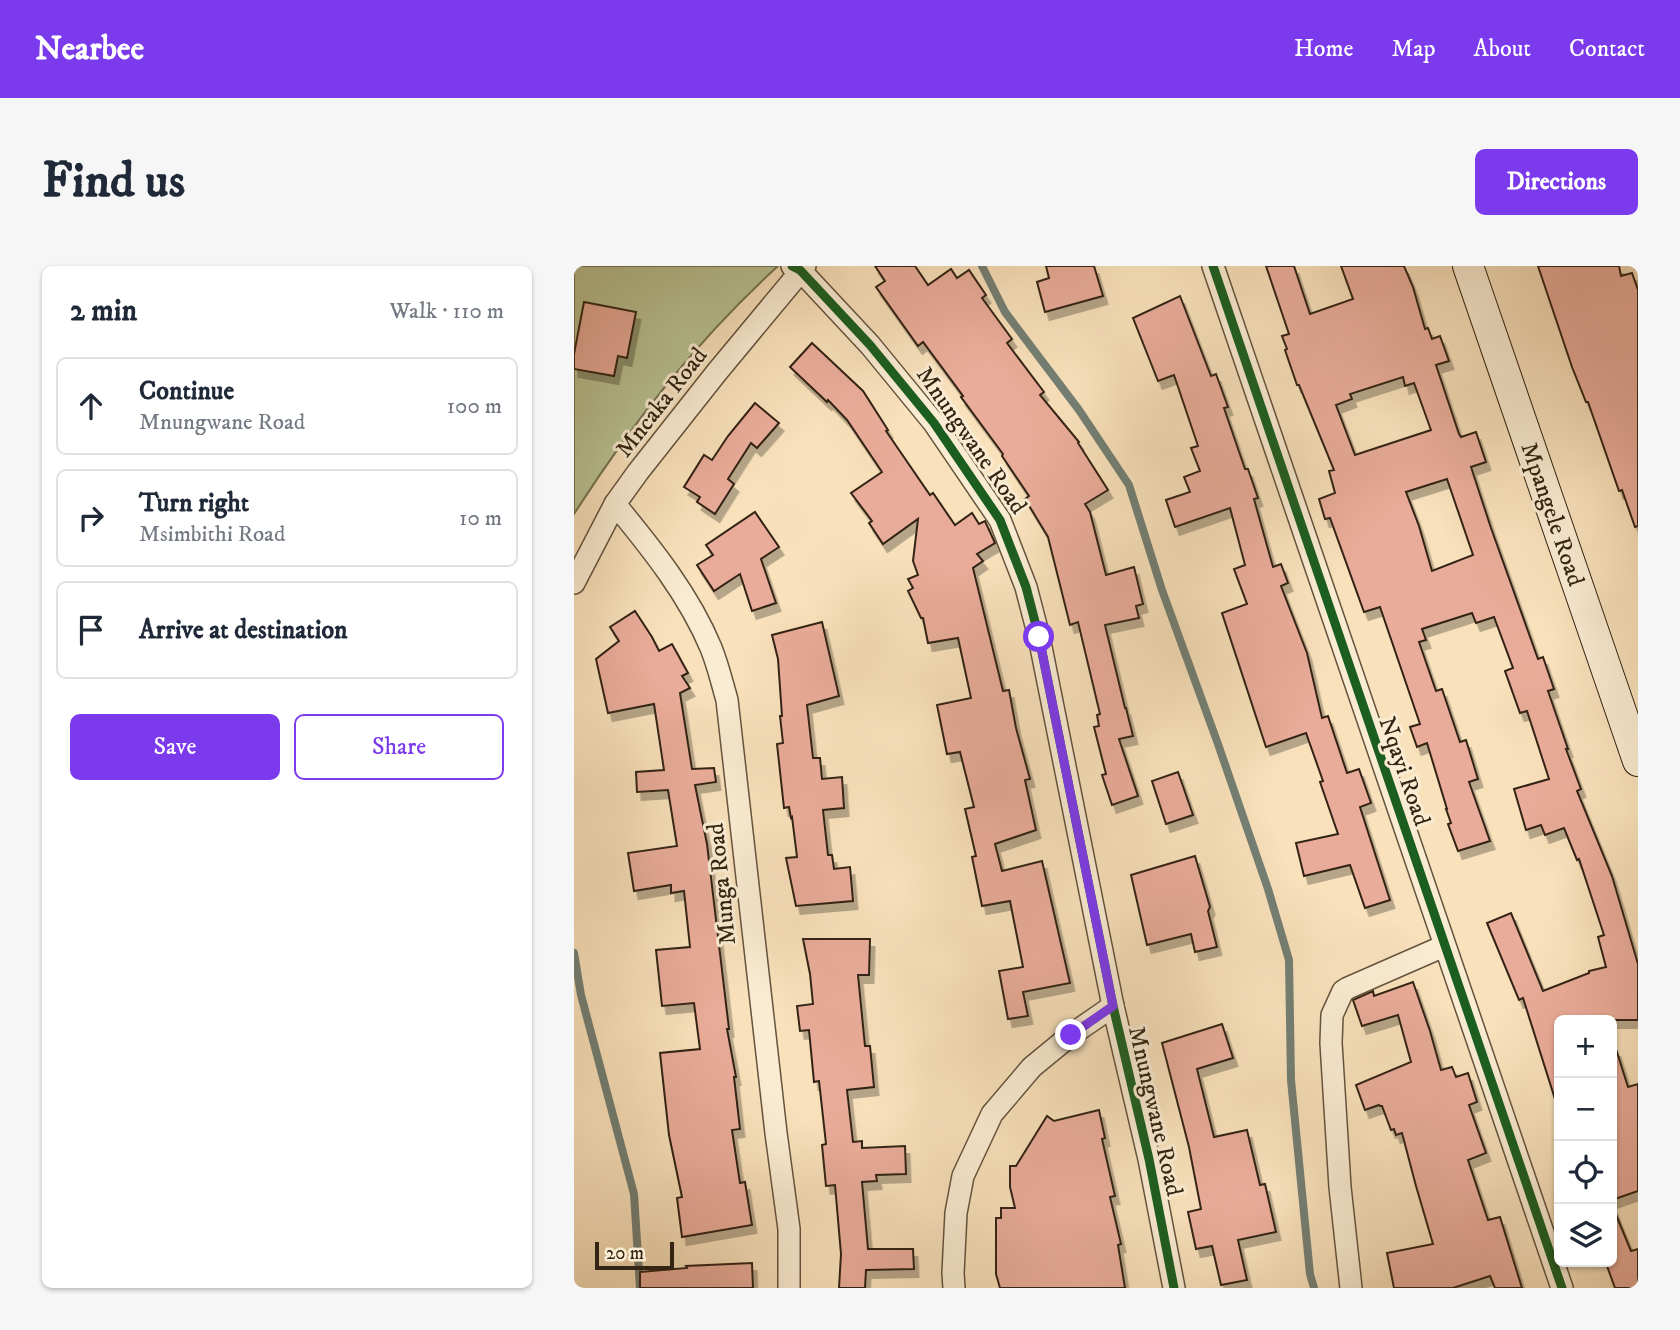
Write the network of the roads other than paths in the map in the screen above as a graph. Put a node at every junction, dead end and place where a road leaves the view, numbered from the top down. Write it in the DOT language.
graph roads {
  1 [pos="1213,266"];
  2 [pos="1468,266"];
  3 [pos="799,267"];
  4 [pos="615,504"];
  5 [pos="574,583"];
  6 [pos="1638,761"];
  7 [pos="1444,946"];
  8 [pos="1113,1006"];
  9 [pos="789,1288"];
  10 [pos="954,1288"];
  11 [pos="1174,1288"];
  12 [pos="1350,1288"];
  13 [pos="1562,1288"];
  1 -- 7 [label="street, Nqayi Road"];
  2 -- 6 [label="street, Mpangele Road"];
  3 -- 4 [label="street, Mncaka Road"];
  3 -- 8 [label="street, Mnungwane Road"];
  4 -- 5 [label="street, Mncaka Road"];
  4 -- 9 [label="street, Munga Road"];
  7 -- 12 [label="street"];
  7 -- 13 [label="street, Nqayi Road"];
  8 -- 10 [label="street"];
  8 -- 11 [label="street, Mnungwane Road"];
}
